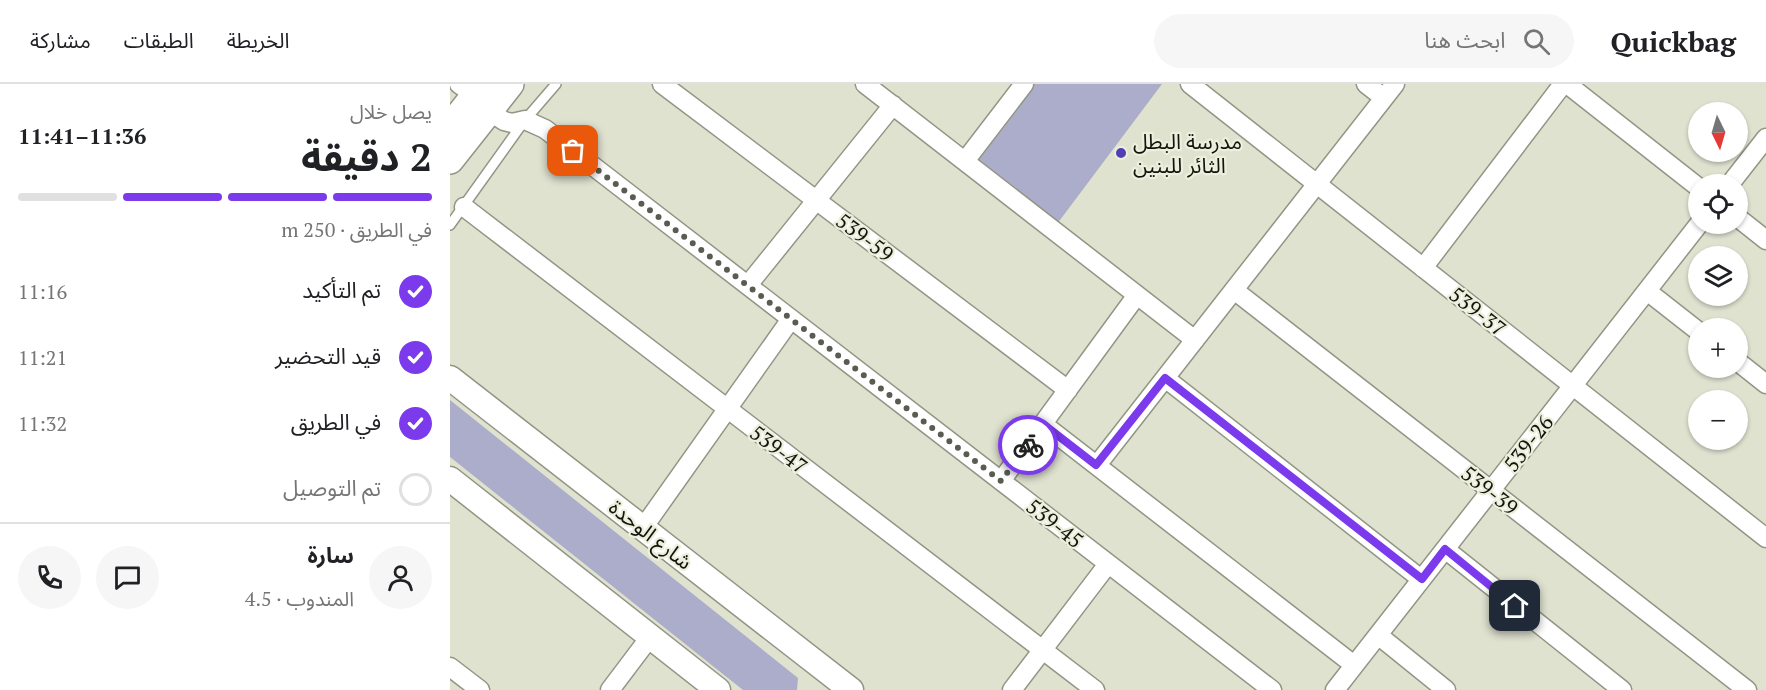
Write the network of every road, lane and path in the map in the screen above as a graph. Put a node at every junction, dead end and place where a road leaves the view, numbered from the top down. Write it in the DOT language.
graph roads {
  1 [pos="510,84"];
  2 [pos="556,84"];
  3 [pos="662,84"];
  4 [pos="865,84"];
  5 [pos="1190,84"];
  6 [pos="1366,84"];
  7 [pos="1565,84"];
  8 [pos="1015,87"];
  9 [pos="1389,91"];
  10 [pos="477,94"];
  11 [pos="892,105"];
  12 [pos="525,120"];
  13 [pos="450,127"];
  14 [pos="1766,138"];
  15 [pos="450,160"];
  16 [pos="965,161"];
  17 [pos="1738,174"];
  18 [pos="1688,179"];
  19 [pos="1317,184"];
  20 [pos="817,200"];
  21 [pos="464,207"];
  22 [pos="450,225"];
  23 [pos="1748,226"];
  24 [pos="1692,234"];
  25 [pos="1766,240"];
  26 [pos="1423,268"];
  27 [pos="748,285"];
  28 [pos="1234,290"];
  29 [pos="1647,291"];
  30 [pos="1137,295"];
  31 [pos="791,319"];
  32 [pos="1688,323"];
  33 [pos="1195,340"];
  34 [pos="1748,370"];
  35 [pos="450,378"];
  36 [pos="1165,378"];
  37 [pos="1766,384"];
  38 [pos="1573,386"];
  39 [pos="1068,390"];
  40 [pos="727,409"];
  41 [pos="1043,424"];
  42 [pos="1096,465"];
  43 [pos="450,479"];
  44 [pos="1001,481"];
  45 [pos="1491,490"];
  46 [pos="643,528"];
  47 [pos="1766,538"];
  48 [pos="1445,549"];
  49 [pos="1108,564"];
  50 [pos="1422,579"];
  51 [pos="1378,635"];
  52 [pos="651,637"];
  53 [pos="1043,650"];
  54 [pos="1354,665"];
  55 [pos="450,667"];
  56 [pos="839,686"];
  57 [pos="480,690"];
  58 [pos="610,690"];
  59 [pos="718,690"];
  60 [pos="1012,690"];
  61 [pos="1095,690"];
  62 [pos="1272,690"];
  63 [pos="1335,690"];
  64 [pos="1446,690"];
  65 [pos="1622,690"];
  66 [pos="1747,690"];
  1 -- 10 [label="main road"];
  2 -- 12 [label="lane"];
  3 -- 20 [label="street, 539-59"];
  4 -- 11 [label="street"];
  5 -- 19 [label="street, 539-37"];
  6 -- 9 [label="street"];
  7 -- 18 [label="street"];
  7 -- 26 [label="street"];
  8 -- 16 [label="street"];
  9 -- 19 [label="street"];
  10 -- 12 [label="street, 539-45"];
  10 -- 13 [label="main road"];
  10 -- 15 [label="main road"];
  11 -- 16 [label="street"];
  11 -- 20 [label="street"];
  12 -- 21 [label="lane"];
  12 -- 27 [label="street, 539-45"];
  14 -- 17 [label="street"];
  16 -- 30 [label="street"];
  19 -- 26 [label="street, 539-37"];
  19 -- 28 [label="street"];
  20 -- 27 [label="street"];
  20 -- 39 [label="street, 539-59"];
  21 -- 22 [label="lane"];
  21 -- 40 [label="street, 539-47"];
  23 -- 25 [label="street"];
  24 -- 29 [label="street, 539-26"];
  26 -- 38 [label="street, 539-37"];
  27 -- 31 [label="street, 539-45"];
  28 -- 33 [label="street"];
  28 -- 45 [label="street, 539-39"];
  29 -- 32 [label="street"];
  29 -- 38 [label="street, 539-26"];
  30 -- 33 [label="street"];
  30 -- 39 [label="street"];
  31 -- 40 [label="street"];
  31 -- 44 [label="street, 539-45"];
  33 -- 36 [label="street"];
  34 -- 37 [label="street"];
  35 -- 46 [label="street, شارع الوحدة"];
  36 -- 42 [label="street"];
  36 -- 50 [label="street"];
  38 -- 45 [label="street, 539-26"];
  38 -- 47 [label="street, 539-37"];
  39 -- 41 [label="street"];
  40 -- 46 [label="street"];
  40 -- 53 [label="street, 539-47"];
  41 -- 42 [label="street"];
  41 -- 44 [label="street"];
  42 -- 54 [label="street"];
  43 -- 52 [label="street"];
  44 -- 49 [label="street, 539-45"];
  45 -- 48 [label="street, 539-26"];
  45 -- 66 [label="street, 539-39"];
  46 -- 56 [label="street, شارع الوحدة"];
  48 -- 50 [label="street, 539-26"];
  48 -- 65 [label="street"];
  49 -- 53 [label="street"];
  49 -- 62 [label="street, 539-45"];
  50 -- 51 [label="street, 539-26"];
  51 -- 54 [label="street, 539-26"];
  51 -- 64 [label="street"];
  52 -- 58 [label="street"];
  52 -- 59 [label="street"];
  53 -- 60 [label="street"];
  53 -- 61 [label="street, 539-47"];
  54 -- 63 [label="street, 539-26"];
  55 -- 57 [label="street"];
}
